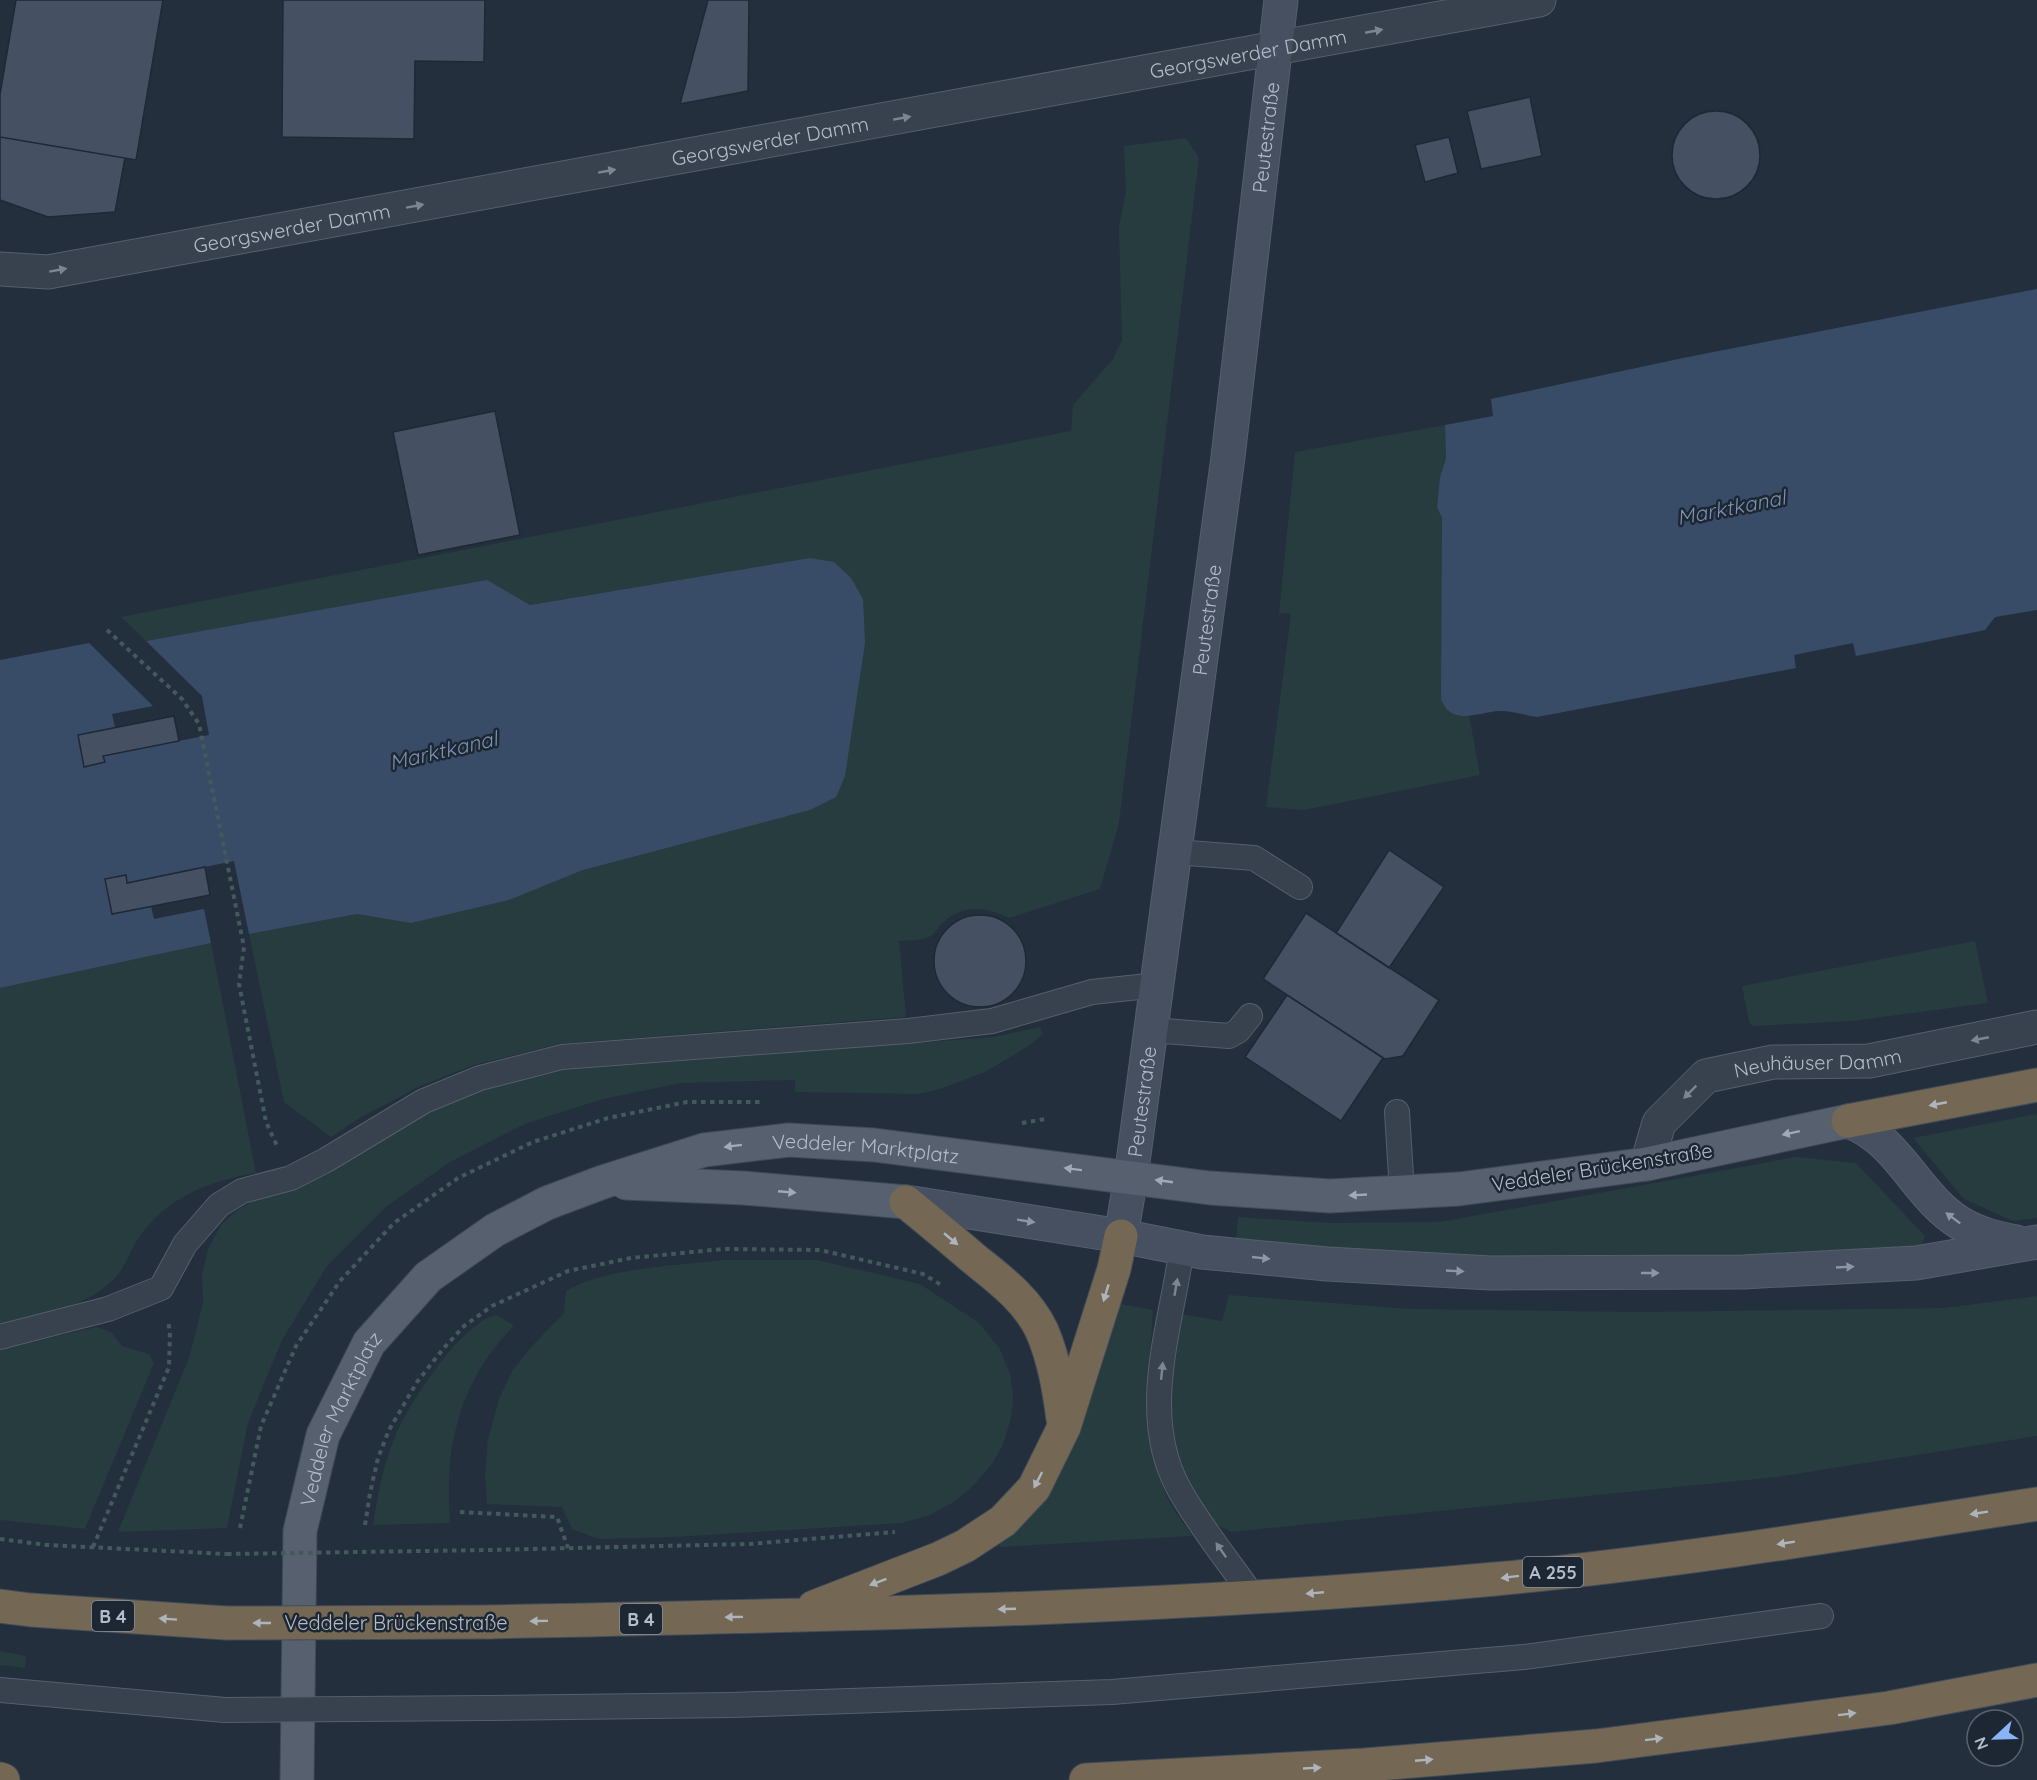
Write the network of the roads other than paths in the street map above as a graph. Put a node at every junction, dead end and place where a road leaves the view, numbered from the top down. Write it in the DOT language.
graph roads {
  1 [pos="1281,0"];
  2 [pos="1539,0"];
  3 [pos="1275,50"];
  4 [pos="0,269"];
  5 [pos="1175,852"];
  6 [pos="1300,886"];
  7 [pos="1157,985"];
  8 [pos="1250,1016"];
  9 [pos="2037,1027"];
  10 [pos="1151,1030"];
  11 [pos="2037,1085"];
  12 [pos="1397,1112"];
  13 [pos="1848,1121"];
  14 [pos="1647,1164"];
  15 [pos="1131,1177"];
  16 [pos="603,1182"];
  17 [pos="1402,1192"];
  18 [pos="906,1202"];
  19 [pos="1121,1236"];
  20 [pos="2032,1243"];
  21 [pos="1182,1248"];
  22 [pos="0,1337"];
  23 [pos="1064,1427"];
  24 [pos="2037,1504"];
  25 [pos="1254,1598"];
  26 [pos="0,1606"];
  27 [pos="1066,1608"];
  28 [pos="792,1615"];
  29 [pos="1821,1616"];
  30 [pos="2037,1680"];
  31 [pos="0,1690"];
  32 [pos="1354,1773"];
  33 [pos="297,1780"];
  34 [pos="1086,1780"];
  1 -- 3 [label="street, Peutestraße"];
  3 -- 2 [label="street, Georgswerder Damm, one-way"];
  4 -- 3 [label="street, Georgswerder Damm, one-way"];
  3 -- 5 [label="street, Peutestraße"];
  5 -- 6 [label="lane"];
  5 -- 7 [label="street, Peutestraße"];
  7 -- 10 [label="street, Peutestraße"];
  7 -- 22 [label="lane"];
  8 -- 10 [label="lane"];
  9 -- 14 [label="street, Neuhäuser Damm, one-way"];
  10 -- 15 [label="street, Peutestraße"];
  11 -- 13 [label="highway, one-way"];
  12 -- 17 [label="lane"];
  13 -- 14 [label="main road, Veddeler Brückenstraße, one-way"];
  20 -- 13 [label="street, one-way"];
  14 -- 17 [label="main road, Veddeler Brückenstraße"];
  15 -- 16 [label="main road, Veddeler Marktplatz, one-way"];
  17 -- 15 [label="main road, Veddeler Brückenstraße, one-way"];
  15 -- 19 [label="street, Peutestraße"];
  16 -- 18 [label="main road, Veddeler Marktplatz, one-way"];
  16 -- 33 [label="main road, Veddeler Marktplatz"];
  18 -- 19 [label="street, Veddeler Marktplatz, one-way"];
  18 -- 23 [label="highway, one-way"];
  19 -- 21 [label="street"];
  19 -- 23 [label="highway, one-way"];
  21 -- 20 [label="street, one-way"];
  25 -- 21 [label="lane, one-way"];
  23 -- 28 [label="highway, one-way"];
  24 -- 25 [label="highway, A 255, one-way"];
  25 -- 27 [label="highway, A 255"];
  28 -- 26 [label="highway, Veddeler Brückenstraße / B 4, one-way, bridge"];
  27 -- 28 [label="highway, B 4, one-way"];
  29 -- 31 [label="lane, bridge"];
  32 -- 30 [label="highway, one-way"];
  34 -- 32 [label="highway, one-way"];
}
